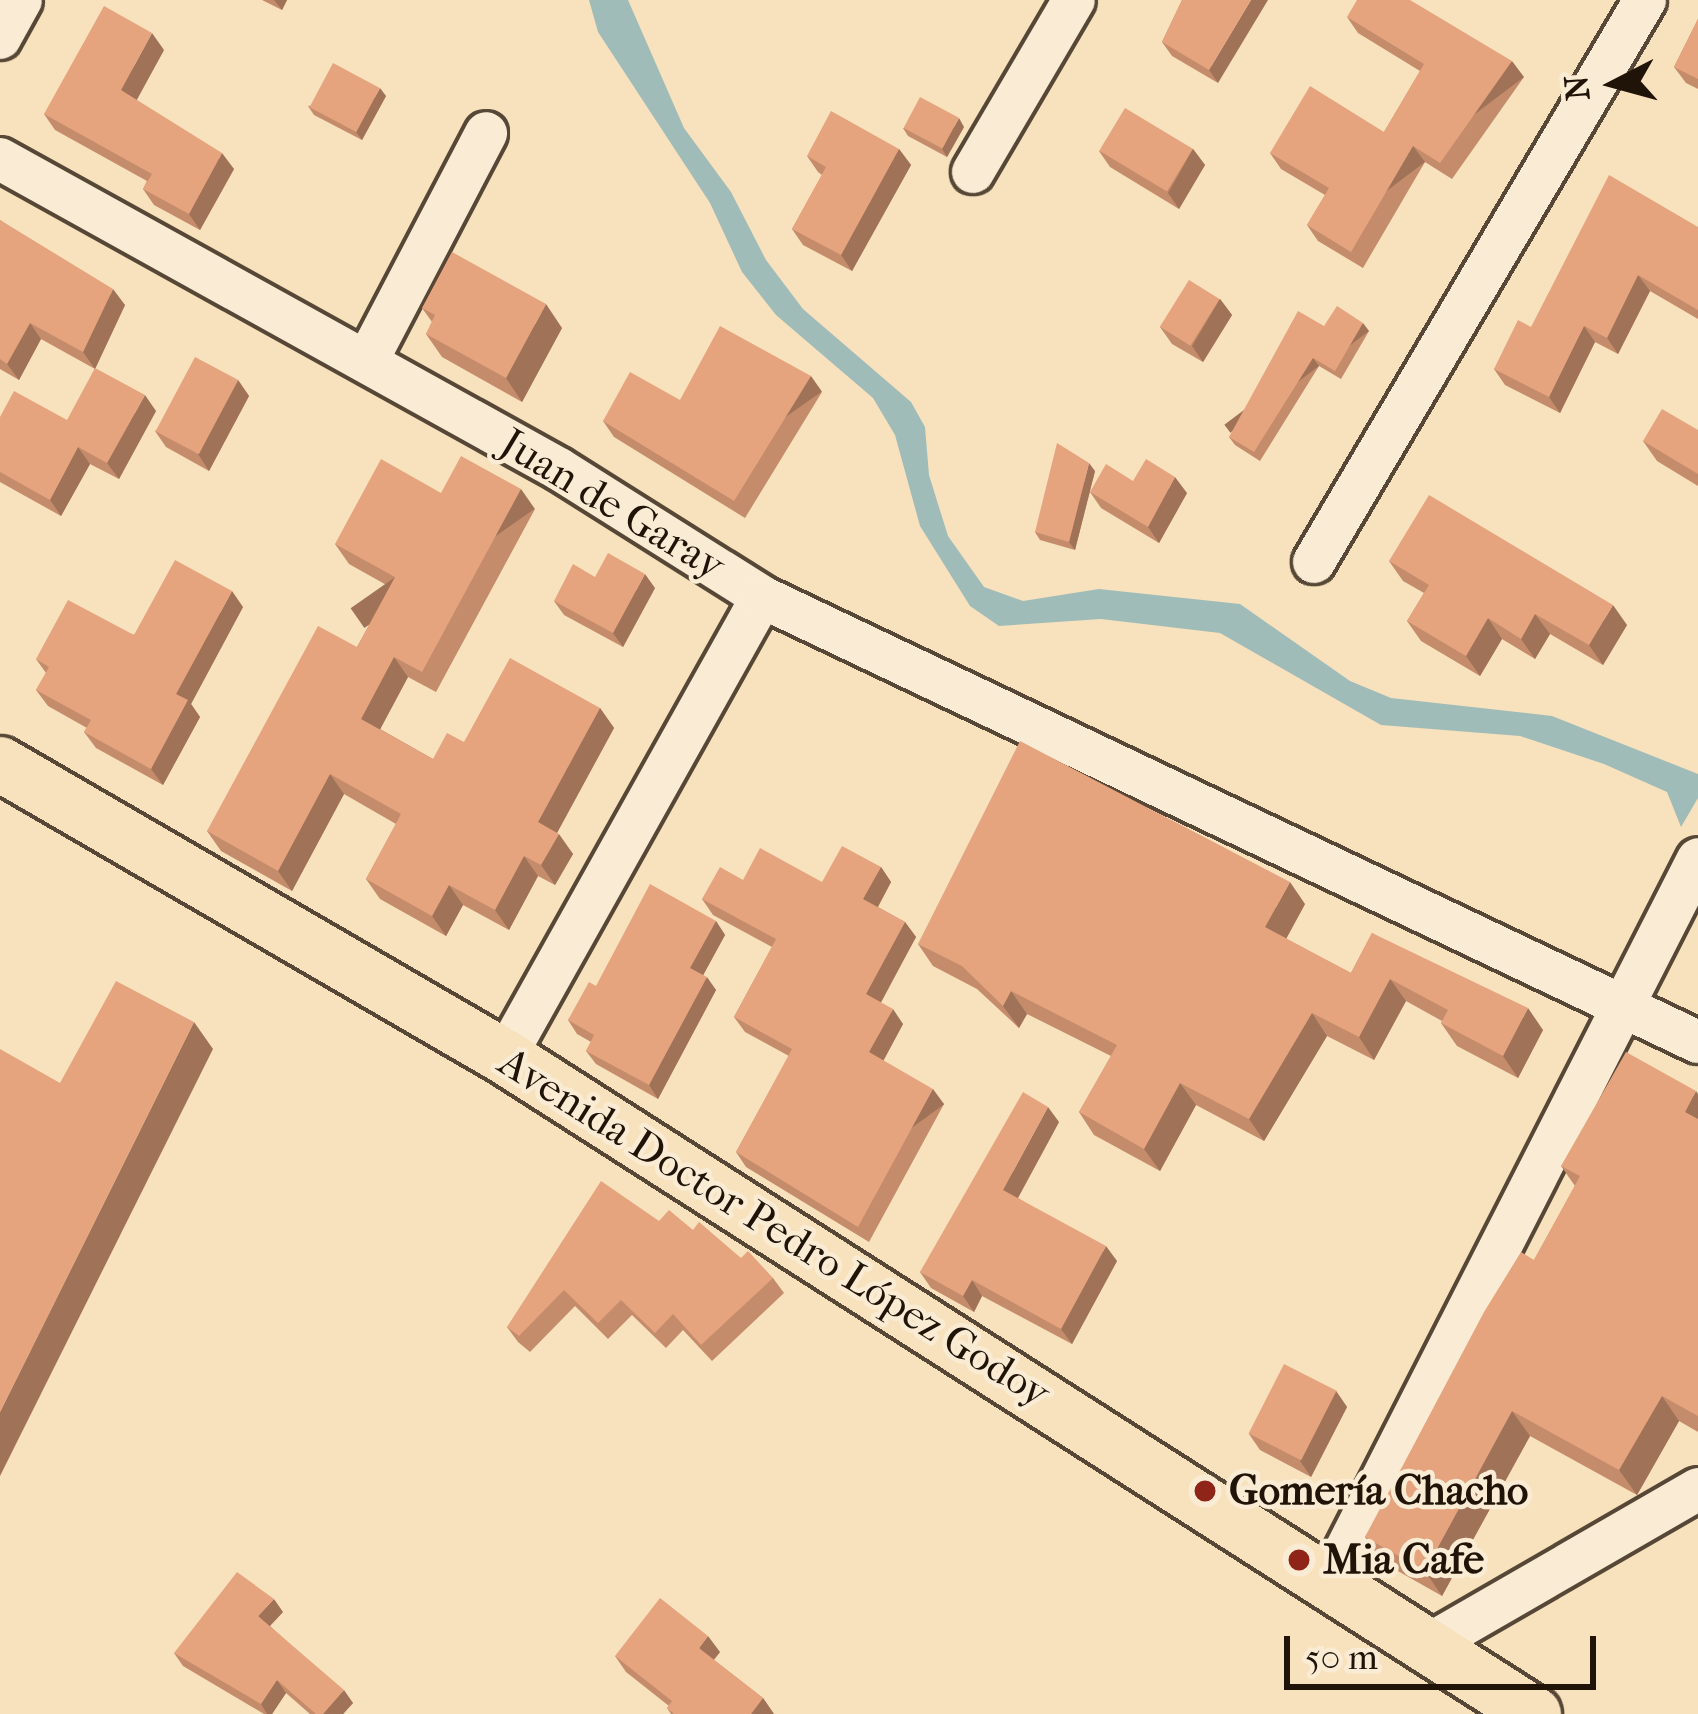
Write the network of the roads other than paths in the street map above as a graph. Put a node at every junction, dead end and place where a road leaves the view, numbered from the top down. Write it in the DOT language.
graph roads {
  1 [pos="21,0"];
  2 [pos="1074,0"];
  3 [pos="1645,0"];
  4 [pos="0,38"];
  5 [pos="486,134"];
  6 [pos="0,159"];
  7 [pos="973,172"];
  8 [pos="367,362"];
  9 [pos="1314,562"];
  10 [pos="762,597"];
  11 [pos="0,764"];
  12 [pos="1698,859"];
  13 [pos="1622,1003"];
  14 [pos="1698,1042"];
  15 [pos="505,1058"];
  16 [pos="1698,1489"];
  17 [pos="1330,1581"];
  18 [pos="1423,1648"];
  19 [pos="1534,1714"];
  1 -- 4 [label="street"];
  2 -- 7 [label="street"];
  3 -- 9 [label="street"];
  5 -- 8 [label="street"];
  6 -- 8 [label="street, Juan de Garay"];
  8 -- 10 [label="street, Juan de Garay"];
  10 -- 13 [label="street"];
  10 -- 15 [label="street, Juan de Garay"];
  11 -- 15 [label="main road, Avenida Doctor Pedro López Godoy"];
  12 -- 13 [label="street"];
  13 -- 14 [label="street"];
  13 -- 17 [label="street"];
  15 -- 17 [label="main road, Avenida Doctor Pedro López Godoy"];
  16 -- 18 [label="street"];
  17 -- 18 [label="main road, Avenida Doctor Pedro López Godoy"];
  18 -- 19 [label="main road, Avenida Doctor Pedro López Godoy"];
}
